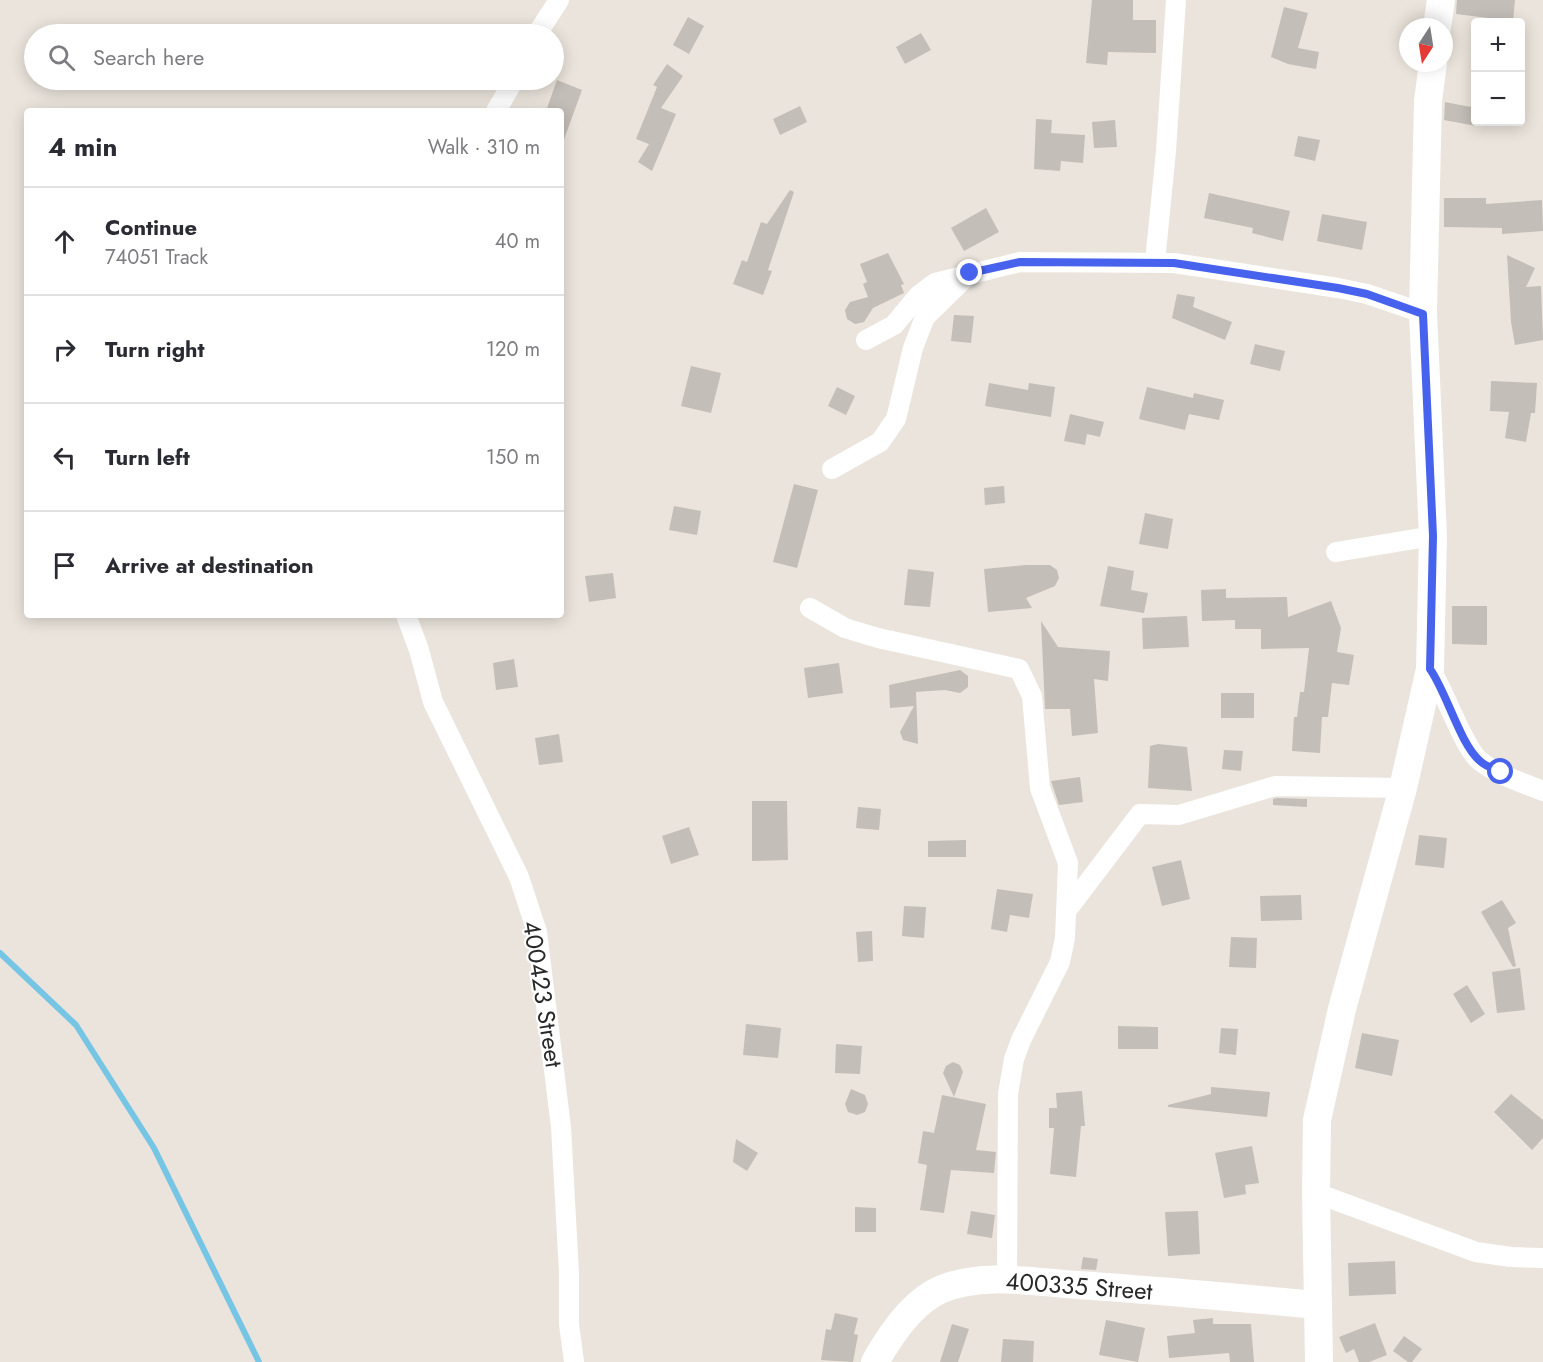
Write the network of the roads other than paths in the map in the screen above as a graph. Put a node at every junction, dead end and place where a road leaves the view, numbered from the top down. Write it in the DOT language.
graph roads {
  1 [pos="559,0"];
  2 [pos="1176,0"];
  3 [pos="1441,0"];
  4 [pos="1438,18"];
  5 [pos="543,24"];
  6 [pos="1432,72"];
  7 [pos="508,90"];
  8 [pos="498,108"];
  9 [pos="1155,262"];
  10 [pos="970,273"];
  11 [pos="1423,314"];
  12 [pos="866,340"];
  13 [pos="832,469"];
  14 [pos="1433,536"];
  15 [pos="1336,552"];
  16 [pos="810,608"];
  17 [pos="407,618"];
  18 [pos="1430,669"];
  19 [pos="1403,788"];
  20 [pos="1543,791"];
  21 [pos="1066,910"];
  22 [pos="1316,1193"];
  23 [pos="1543,1258"];
  24 [pos="1007,1280"];
  25 [pos="1318,1305"];
  26 [pos="574,1362"];
  27 [pos="875,1362"];
  28 [pos="1319,1362"];
  1 -- 5 [label="street"];
  2 -- 9 [label="street"];
  3 -- 4 [label="street"];
  6 -- 11 [label="street"];
  7 -- 8 [label="street"];
  9 -- 10 [label="street"];
  9 -- 11 [label="street"];
  10 -- 12 [label="street"];
  10 -- 13 [label="street"];
  11 -- 14 [label="street"];
  14 -- 15 [label="street"];
  14 -- 18 [label="street"];
  16 -- 21 [label="street"];
  17 -- 26 [label="street, 400423 Street"];
  18 -- 19 [label="street"];
  18 -- 20 [label="street"];
  19 -- 21 [label="street"];
  19 -- 22 [label="street"];
  21 -- 24 [label="street"];
  22 -- 23 [label="street"];
  22 -- 25 [label="street"];
  24 -- 25 [label="street, 400335 Street"];
  24 -- 27 [label="street, 400335 Street"];
  25 -- 28 [label="street"];
}
